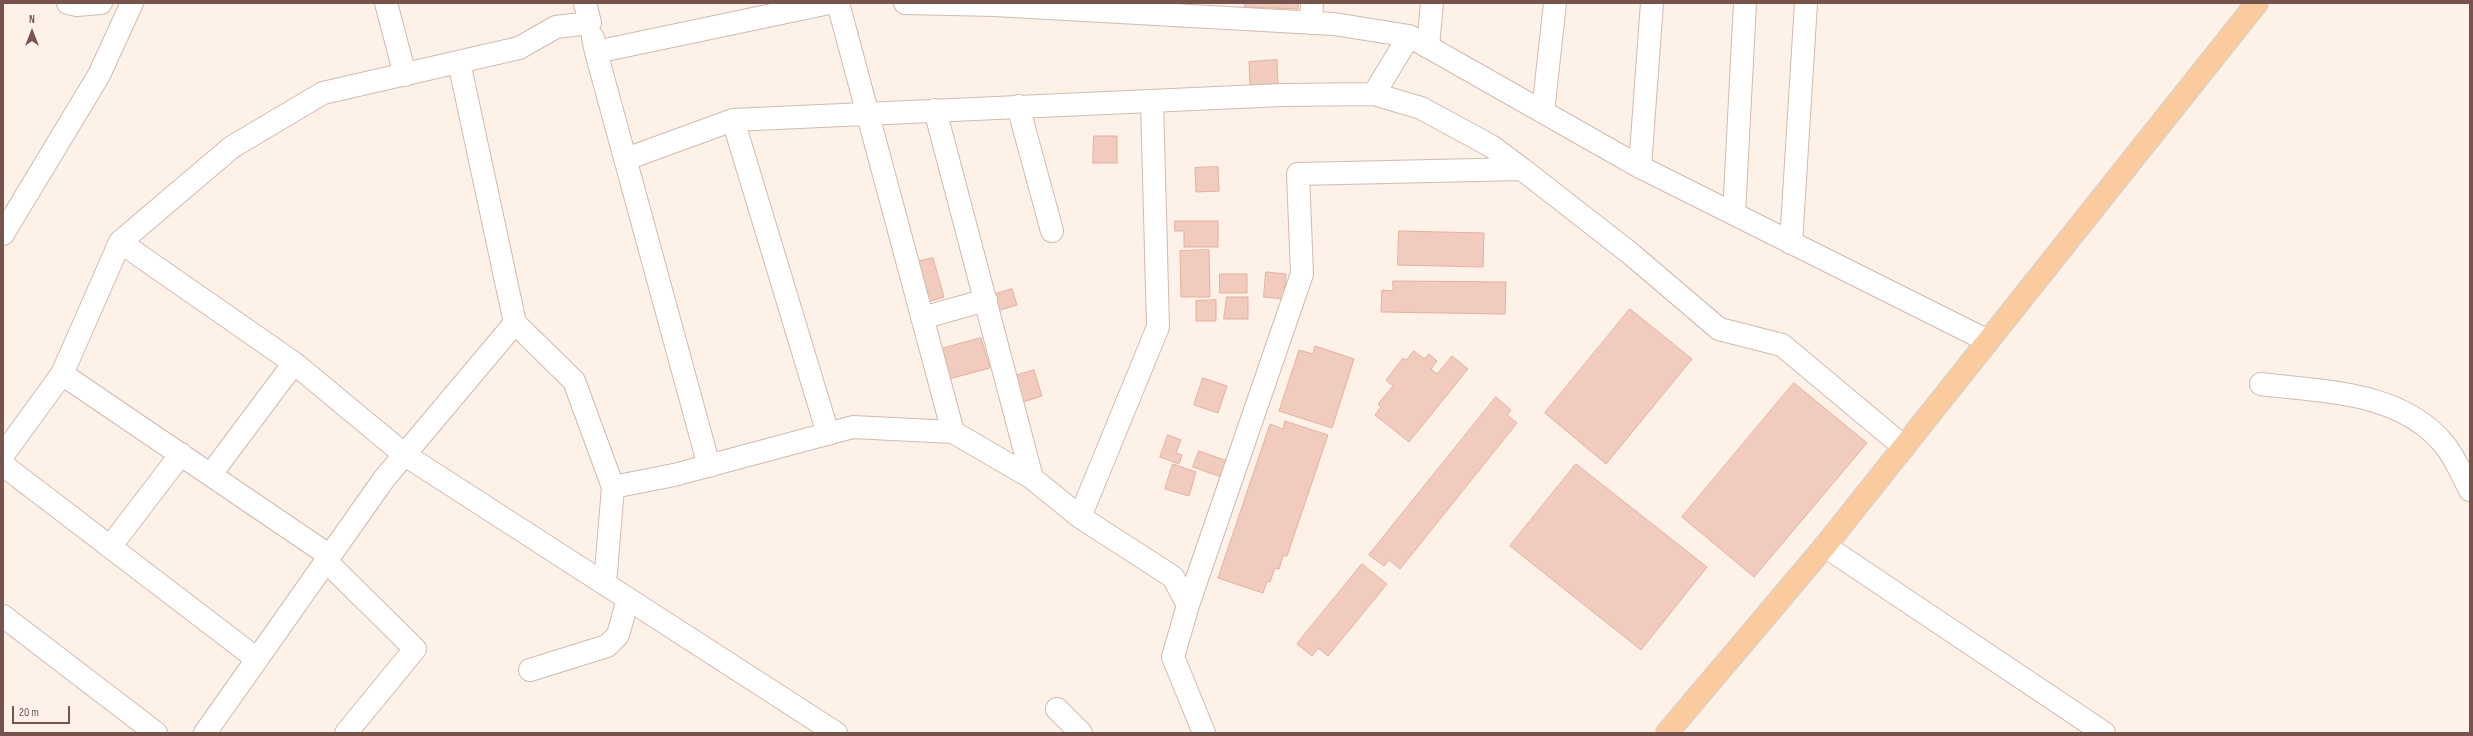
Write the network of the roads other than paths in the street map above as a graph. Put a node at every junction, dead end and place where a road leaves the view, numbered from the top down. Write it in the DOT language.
graph roads {
  1 [pos="68,3"];
  2 [pos="101,3"];
  3 [pos="132,3"];
  4 [pos="386,3"];
  5 [pos="829,3"];
  6 [pos="838,3"];
  7 [pos="905,3"];
  8 [pos="1432,3"];
  9 [pos="1555,3"];
  10 [pos="1652,3"];
  11 [pos="1745,3"];
  12 [pos="1806,3"];
  13 [pos="2256,3"];
  14 [pos="946,4"];
  15 [pos="1063,6"];
  16 [pos="1180,9"];
  17 [pos="588,13"];
  18 [pos="1312,13"];
  19 [pos="1408,36"];
  20 [pos="1428,47"];
  21 [pos="596,52"];
  22 [pos="459,62"];
  23 [pos="405,75"];
  24 [pos="1374,94"];
  25 [pos="1152,101"];
  26 [pos="1018,106"];
  27 [pos="936,110"];
  28 [pos="1543,112"];
  29 [pos="867,113"];
  30 [pos="733,120"];
  31 [pos="626,159"];
  32 [pos="1640,167"];
  33 [pos="1522,169"];
  34 [pos="1734,214"];
  35 [pos="1052,231"];
  36 [pos="3,234"];
  37 [pos="120,242"];
  38 [pos="1792,243"];
  39 [pos="986,300"];
  40 [pos="922,318"];
  41 [pos="515,323"];
  42 [pos="1988,341"];
  43 [pos="294,363"];
  44 [pos="62,374"];
  45 [pos="2261,384"];
  46 [pos="953,432"];
  47 [pos="828,434"];
  48 [pos="1904,447"];
  49 [pos="181,454"];
  50 [pos="3,455"];
  51 [pos="405,455"];
  52 [pos="3,465"];
  53 [pos="709,466"];
  54 [pos="211,474"];
  55 [pos="1032,478"];
  56 [pos="613,487"];
  57 [pos="2470,490"];
  58 [pos="1080,517"];
  59 [pos="1826,546"];
  60 [pos="110,547"];
  61 [pos="328,558"];
  62 [pos="605,584"];
  63 [pos="628,599"];
  64 [pos="1188,605"];
  65 [pos="3,616"];
  66 [pos="257,659"];
  67 [pos="530,670"];
  68 [pos="1057,709"];
  69 [pos="156,733"];
  70 [pos="205,733"];
  71 [pos="346,733"];
  72 [pos="836,733"];
  73 [pos="1081,733"];
  74 [pos="1204,733"];
  75 [pos="1667,733"];
  76 [pos="2104,733"];
  1 -- 2 [label="street"];
  3 -- 36 [label="street"];
  4 -- 23 [label="street"];
  5 -- 21 [label="street"];
  6 -- 29 [label="street"];
  7 -- 14 [label="street"];
  8 -- 20 [label="street"];
  9 -- 28 [label="street"];
  10 -- 32 [label="street"];
  11 -- 34 [label="street"];
  12 -- 38 [label="street"];
  13 -- 42 [label="main road"];
  14 -- 15 [label="street"];
  15 -- 16 [label="street"];
  16 -- 18 [label="street"];
  17 -- 21 [label="street"];
  17 -- 22 [label="street"];
  18 -- 19 [label="street"];
  19 -- 20 [label="street"];
  19 -- 24 [label="street"];
  20 -- 28 [label="street"];
  21 -- 31 [label="street"];
  22 -- 23 [label="street"];
  22 -- 41 [label="street"];
  23 -- 37 [label="street"];
  24 -- 25 [label="street"];
  24 -- 33 [label="street"];
  25 -- 26 [label="street"];
  25 -- 58 [label="street"];
  26 -- 27 [label="street"];
  26 -- 35 [label="street"];
  27 -- 29 [label="street"];
  27 -- 39 [label="street"];
  28 -- 32 [label="street"];
  29 -- 30 [label="street"];
  29 -- 40 [label="street"];
  30 -- 31 [label="street"];
  30 -- 47 [label="street"];
  31 -- 53 [label="street"];
  32 -- 34 [label="street"];
  33 -- 48 [label="street"];
  33 -- 64 [label="street"];
  34 -- 38 [label="street"];
  37 -- 43 [label="street"];
  37 -- 44 [label="street"];
  38 -- 42 [label="street"];
  39 -- 40 [label="street"];
  39 -- 55 [label="street"];
  40 -- 46 [label="street"];
  41 -- 51 [label="street"];
  41 -- 56 [label="street"];
  42 -- 48 [label="main road"];
  43 -- 51 [label="street"];
  43 -- 54 [label="street"];
  44 -- 49 [label="street"];
  44 -- 50 [label="street"];
  45 -- 57 [label="street"];
  46 -- 47 [label="street"];
  46 -- 55 [label="street"];
  47 -- 53 [label="street"];
  48 -- 59 [label="main road"];
  49 -- 54 [label="street"];
  49 -- 60 [label="street"];
  51 -- 61 [label="street"];
  51 -- 62 [label="street"];
  52 -- 60 [label="street"];
  53 -- 56 [label="street"];
  54 -- 61 [label="street"];
  55 -- 58 [label="street"];
  56 -- 62 [label="street"];
  58 -- 64 [label="street"];
  59 -- 75 [label="main road"];
  59 -- 76 [label="street"];
  60 -- 66 [label="street"];
  61 -- 66 [label="street"];
  61 -- 71 [label="street"];
  62 -- 63 [label="street"];
  63 -- 67 [label="street"];
  63 -- 72 [label="street"];
  64 -- 74 [label="street"];
  65 -- 69 [label="street"];
  66 -- 70 [label="street"];
  68 -- 73 [label="street"];
}
